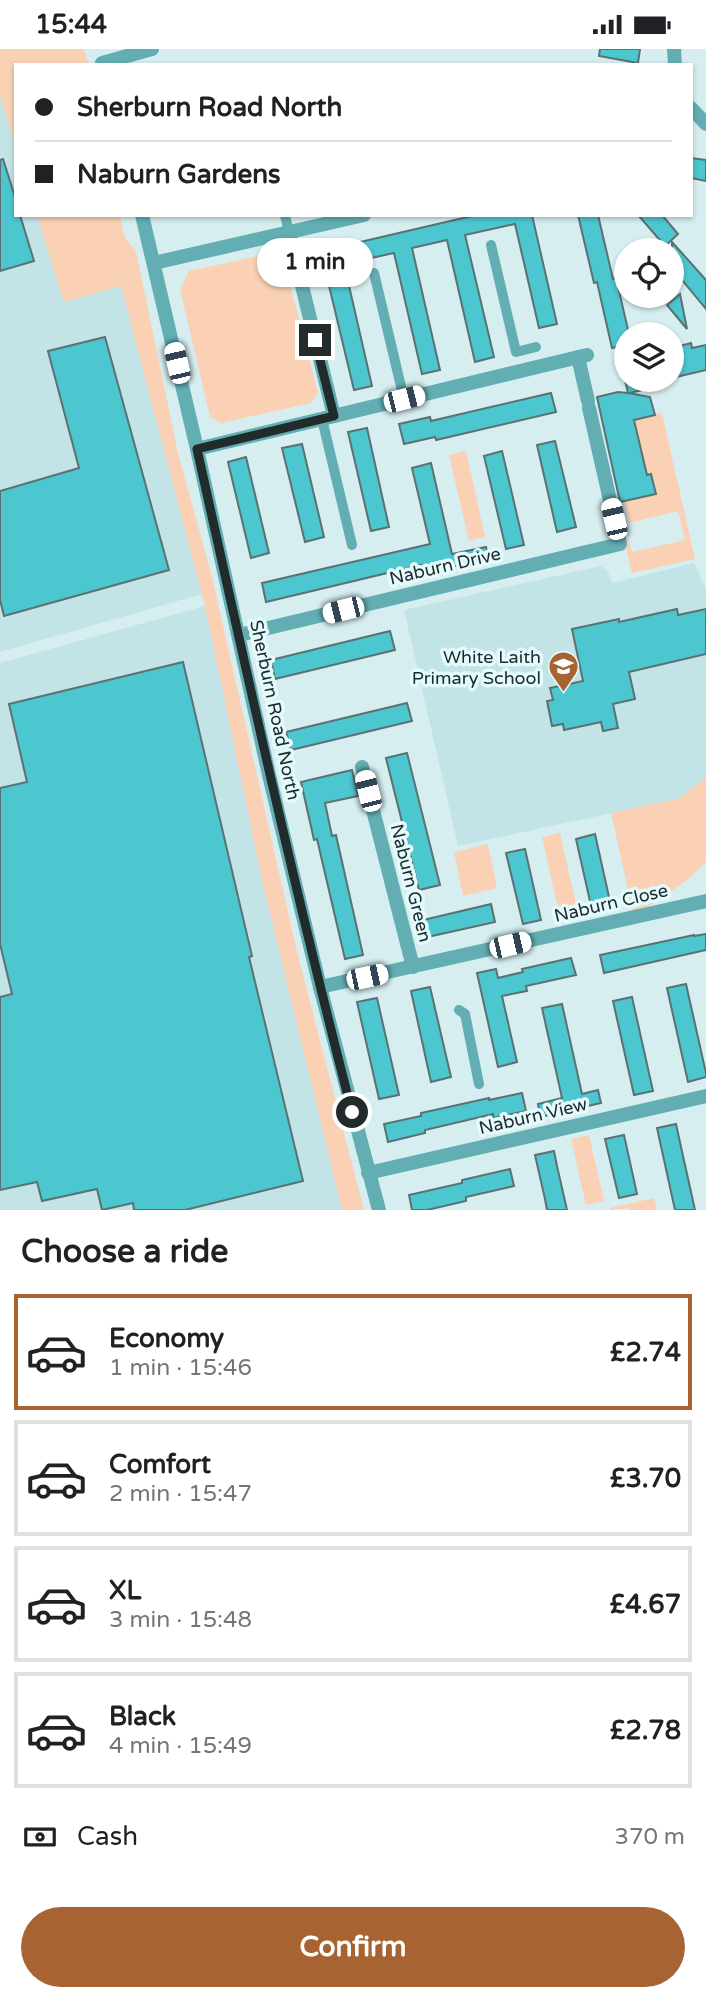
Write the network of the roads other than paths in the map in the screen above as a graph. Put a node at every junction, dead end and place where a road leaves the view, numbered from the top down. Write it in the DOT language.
graph roads {
  1 [pos="152,49"];
  2 [pos="101,59"];
  3 [pos="693,110"];
  4 [pos="706,124"];
  5 [pos="142,217"];
  6 [pos="285,217"];
  7 [pos="356,217"];
  8 [pos="289,233"];
  9 [pos="491,245"];
  10 [pos="153,263"];
  11 [pos="374,273"];
  12 [pos="536,348"];
  13 [pos="404,399"];
  14 [pos="328,417"];
  15 [pos="197,449"];
  16 [pos="352,545"];
  17 [pos="239,635"];
  18 [pos="362,767"];
  19 [pos="706,901"];
  20 [pos="413,967"];
  21 [pos="320,987"];
  22 [pos="459,1010"];
  23 [pos="479,1084"];
  24 [pos="706,1096"];
  25 [pos="368,1173"];
  26 [pos="379,1210"];
  1 -- 2 [label="street"];
  3 -- 4 [label="street"];
  5 -- 10 [label="street, Sherburn Road North"];
  6 -- 8 [label="street"];
  7 -- 8 [label="street"];
  8 -- 10 [label="street"];
  8 -- 14 [label="street"];
  9 -- 12 [label="street"];
  10 -- 15 [label="street, Sherburn Road North"];
  11 -- 13 [label="street"];
  13 -- 14 [label="street"];
  13 -- 17 [label="street, Naburn Drive"];
  14 -- 15 [label="street"];
  14 -- 16 [label="street"];
  15 -- 17 [label="street, Sherburn Road North"];
  17 -- 21 [label="street, Sherburn Road North"];
  18 -- 20 [label="street, Naburn Green"];
  19 -- 20 [label="street, Naburn Close"];
  20 -- 21 [label="street, Naburn Close"];
  21 -- 25 [label="street, Sherburn Road North"];
  22 -- 23 [label="street"];
  24 -- 25 [label="street, Naburn View"];
  25 -- 26 [label="street, Sherburn Road North"];
}
